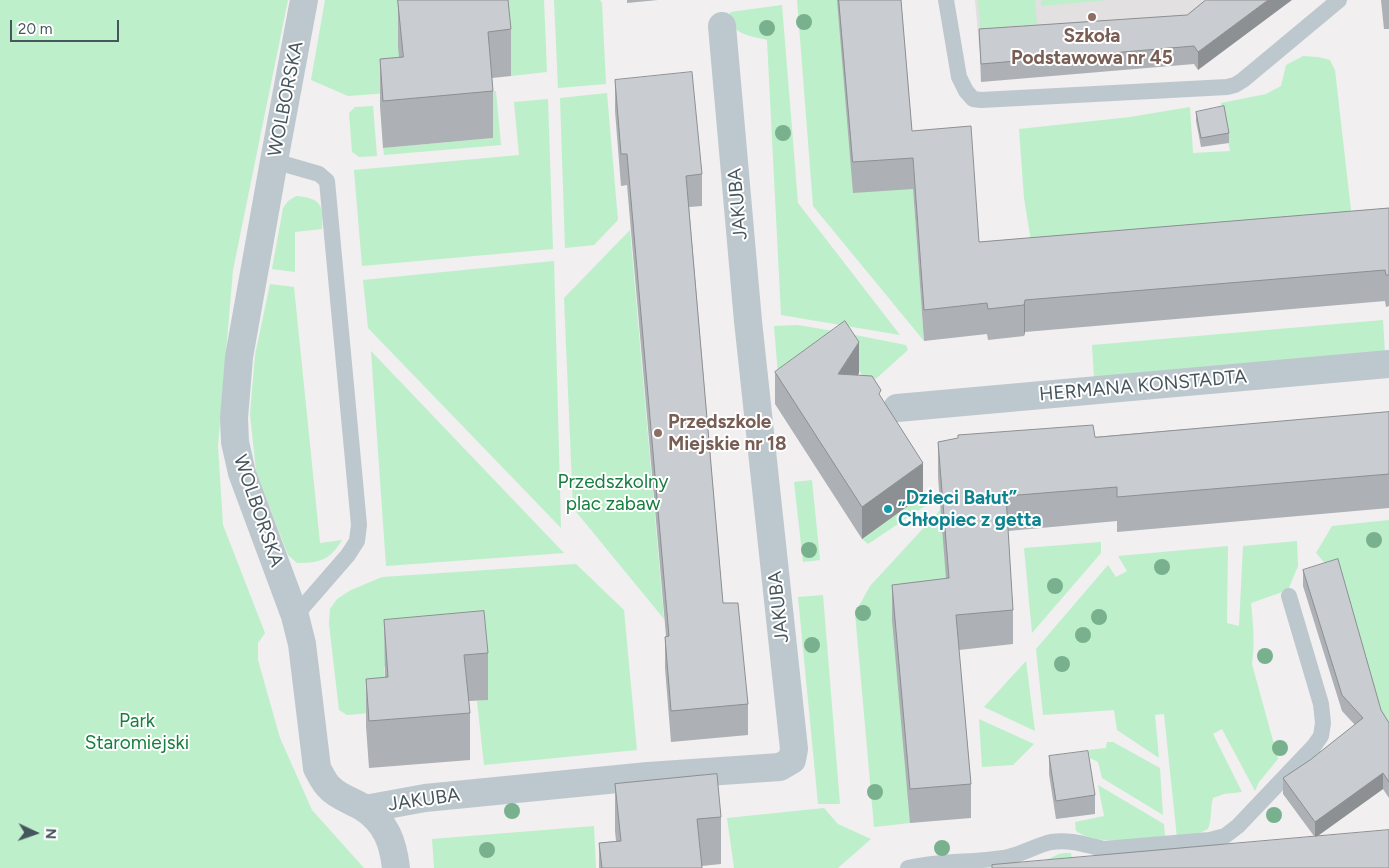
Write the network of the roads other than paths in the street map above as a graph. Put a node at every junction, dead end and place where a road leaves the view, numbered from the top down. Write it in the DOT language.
graph roads {
  1 [pos="304,0"];
  2 [pos="946,0"];
  3 [pos="1339,0"];
  4 [pos="722,26"];
  5 [pos="274,161"];
  6 [pos="1389,364"];
  7 [pos="897,408"];
  8 [pos="1289,596"];
  9 [pos="295,616"];
  10 [pos="365,809"];
  11 [pos="396,868"];
  12 [pos="908,868"];
  1 -- 5 [label="street, WOLBORSKA"];
  2 -- 3 [label="lane"];
  4 -- 10 [label="street, JAKUBA"];
  5 -- 9 [label="street, WOLBORSKA"];
  5 -- 9 [label="lane"];
  6 -- 7 [label="street, HERMANA KONSTADTA"];
  8 -- 12 [label="lane"];
  9 -- 10 [label="street, WOLBORSKA"];
  10 -- 11 [label="street, WOLBORSKA"];
}
